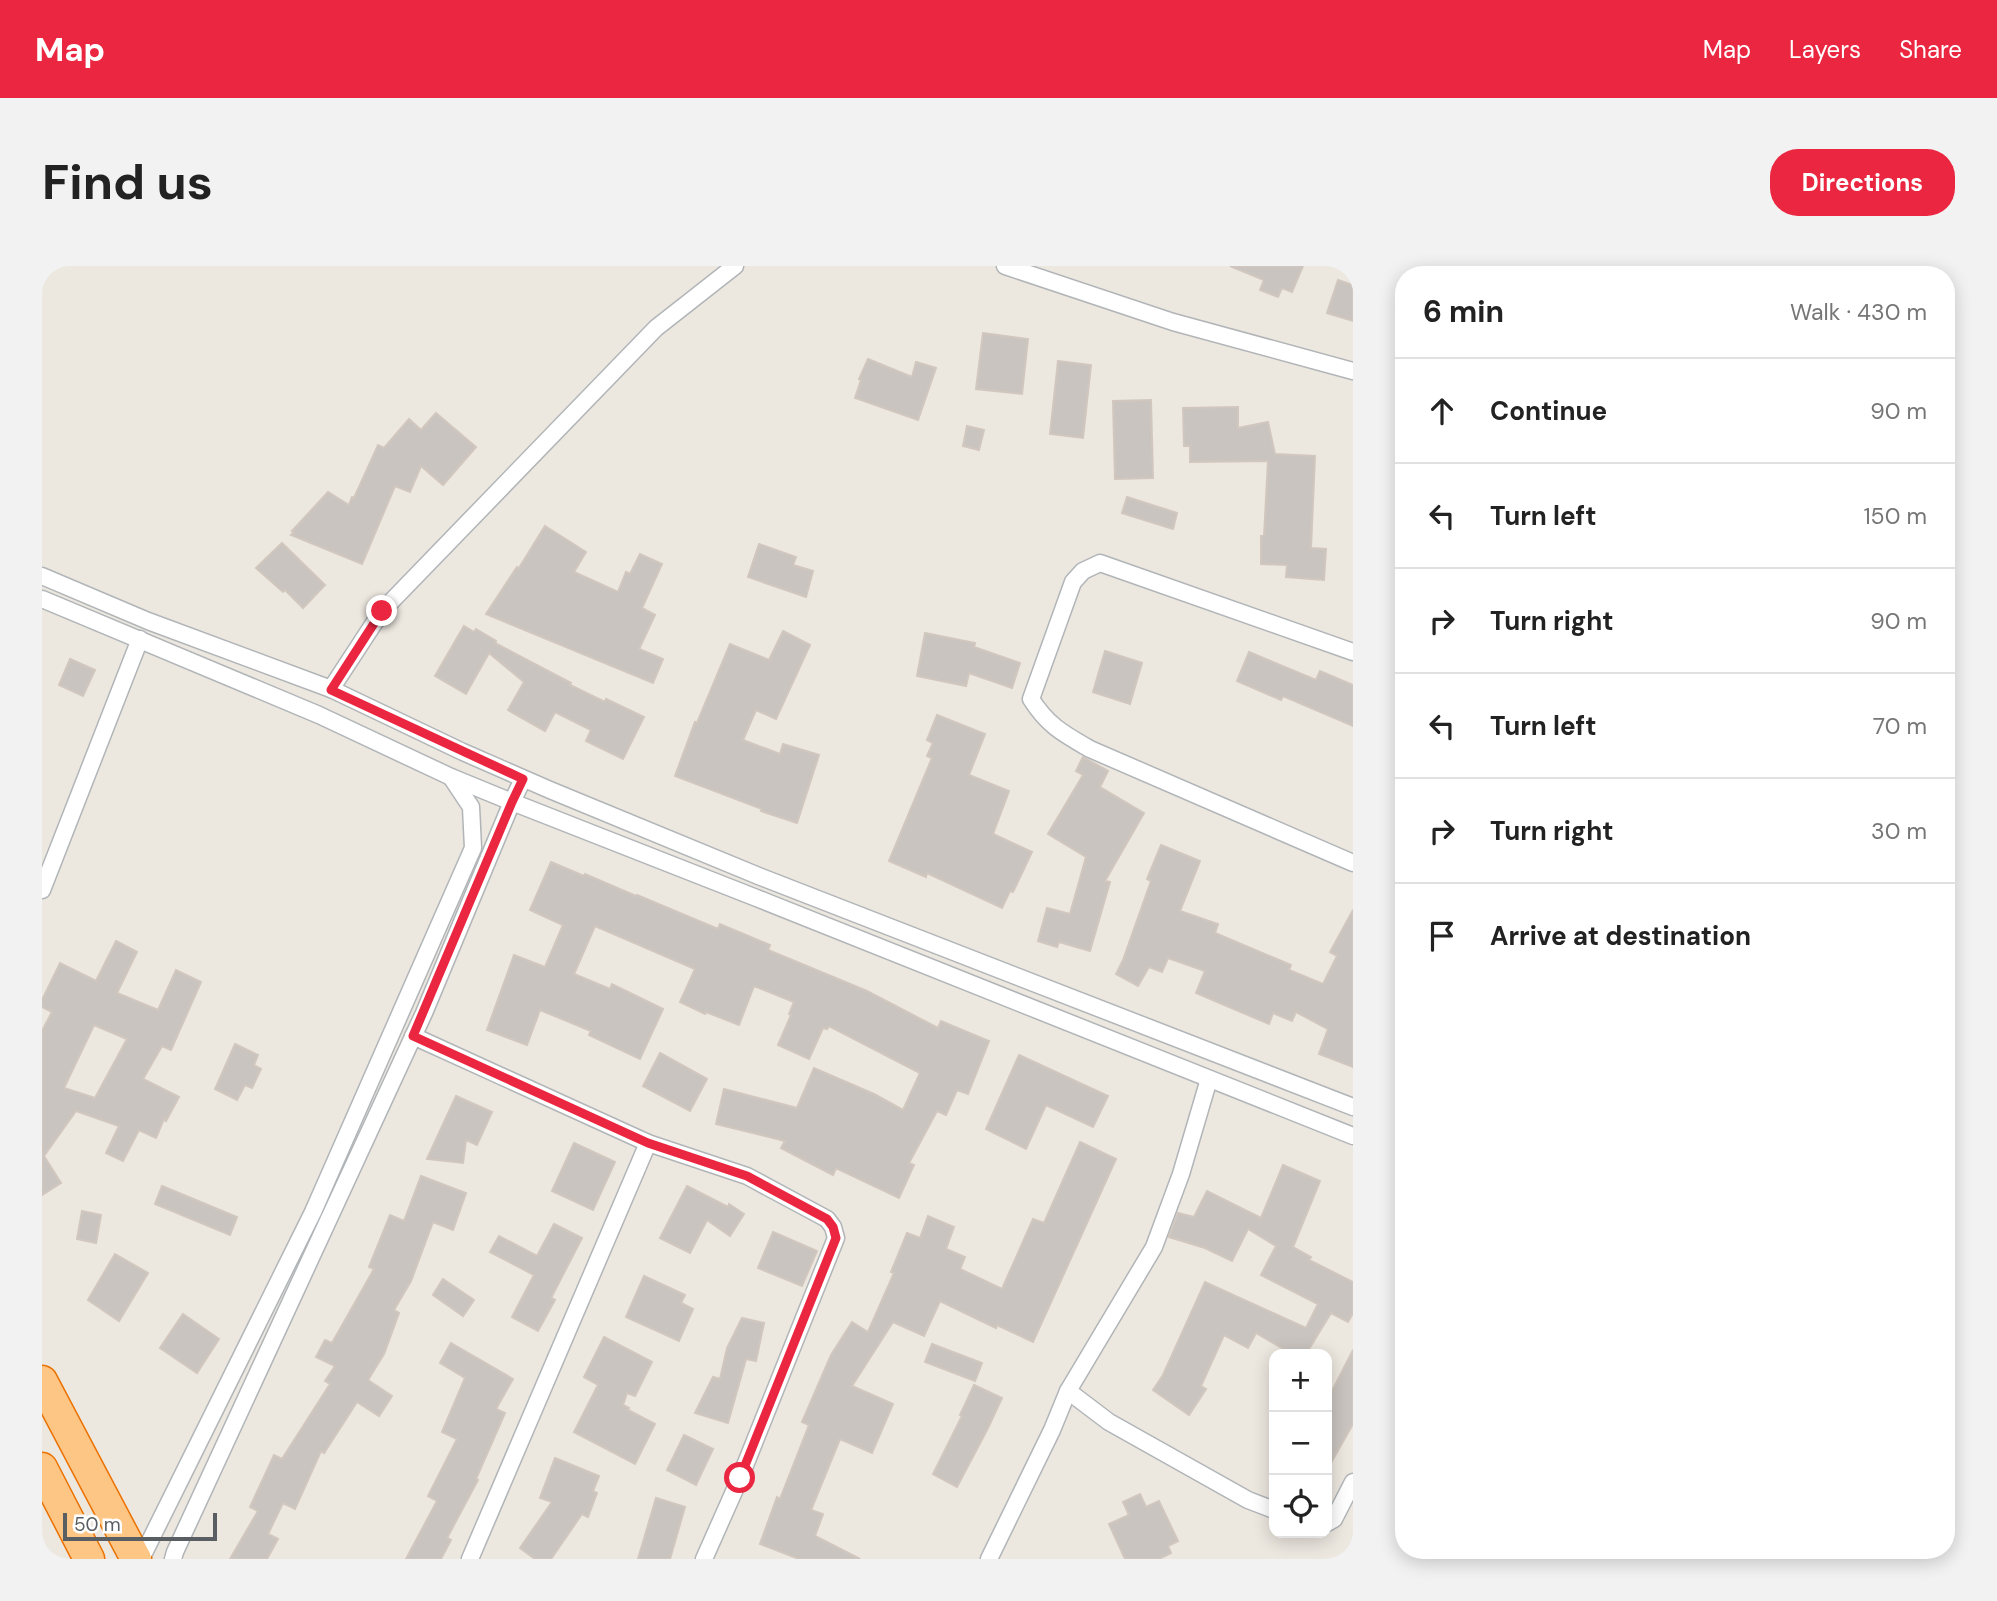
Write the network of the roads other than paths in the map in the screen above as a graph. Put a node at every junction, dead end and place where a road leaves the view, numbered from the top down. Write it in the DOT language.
graph roads {
  1 [pos="735,266"];
  2 [pos="1005,266"];
  3 [pos="1353,372"];
  4 [pos="42,576"];
  5 [pos="42,598"];
  6 [pos="140,639"];
  7 [pos="1353,652"];
  8 [pos="331,690"];
  9 [pos="451,777"];
  10 [pos="523,779"];
  11 [pos="512,802"];
  12 [pos="1353,863"];
  13 [pos="42,890"];
  14 [pos="413,1036"];
  15 [pos="1209,1079"];
  16 [pos="1353,1107"];
  17 [pos="1353,1136"];
  18 [pos="648,1143"];
  19 [pos="42,1381"];
  20 [pos="1068,1391"];
  21 [pos="42,1468"];
  22 [pos="1353,1482"];
  23 [pos="1269,1508"];
  24 [pos="1332,1520"];
  25 [pos="89,1559"];
  26 [pos="139,1559"];
  27 [pos="173,1559"];
  28 [pos="470,1559"];
  29 [pos="704,1559"];
  30 [pos="989,1559"];
  1 -- 8 [label="street"];
  2 -- 3 [label="street"];
  4 -- 8 [label="street"];
  5 -- 6 [label="street"];
  6 -- 9 [label="street"];
  6 -- 13 [label="street"];
  7 -- 12 [label="street"];
  8 -- 10 [label="street"];
  9 -- 11 [label="street"];
  9 -- 26 [label="street"];
  10 -- 11 [label="street"];
  10 -- 16 [label="street"];
  11 -- 14 [label="street"];
  11 -- 15 [label="street"];
  14 -- 18 [label="street"];
  14 -- 27 [label="street"];
  15 -- 17 [label="street"];
  15 -- 20 [label="street"];
  18 -- 28 [label="street"];
  18 -- 29 [label="street"];
  19 -- 26 [label="highway"];
  20 -- 23 [label="street"];
  20 -- 30 [label="street"];
  21 -- 25 [label="highway"];
  22 -- 24 [label="street"];
}
